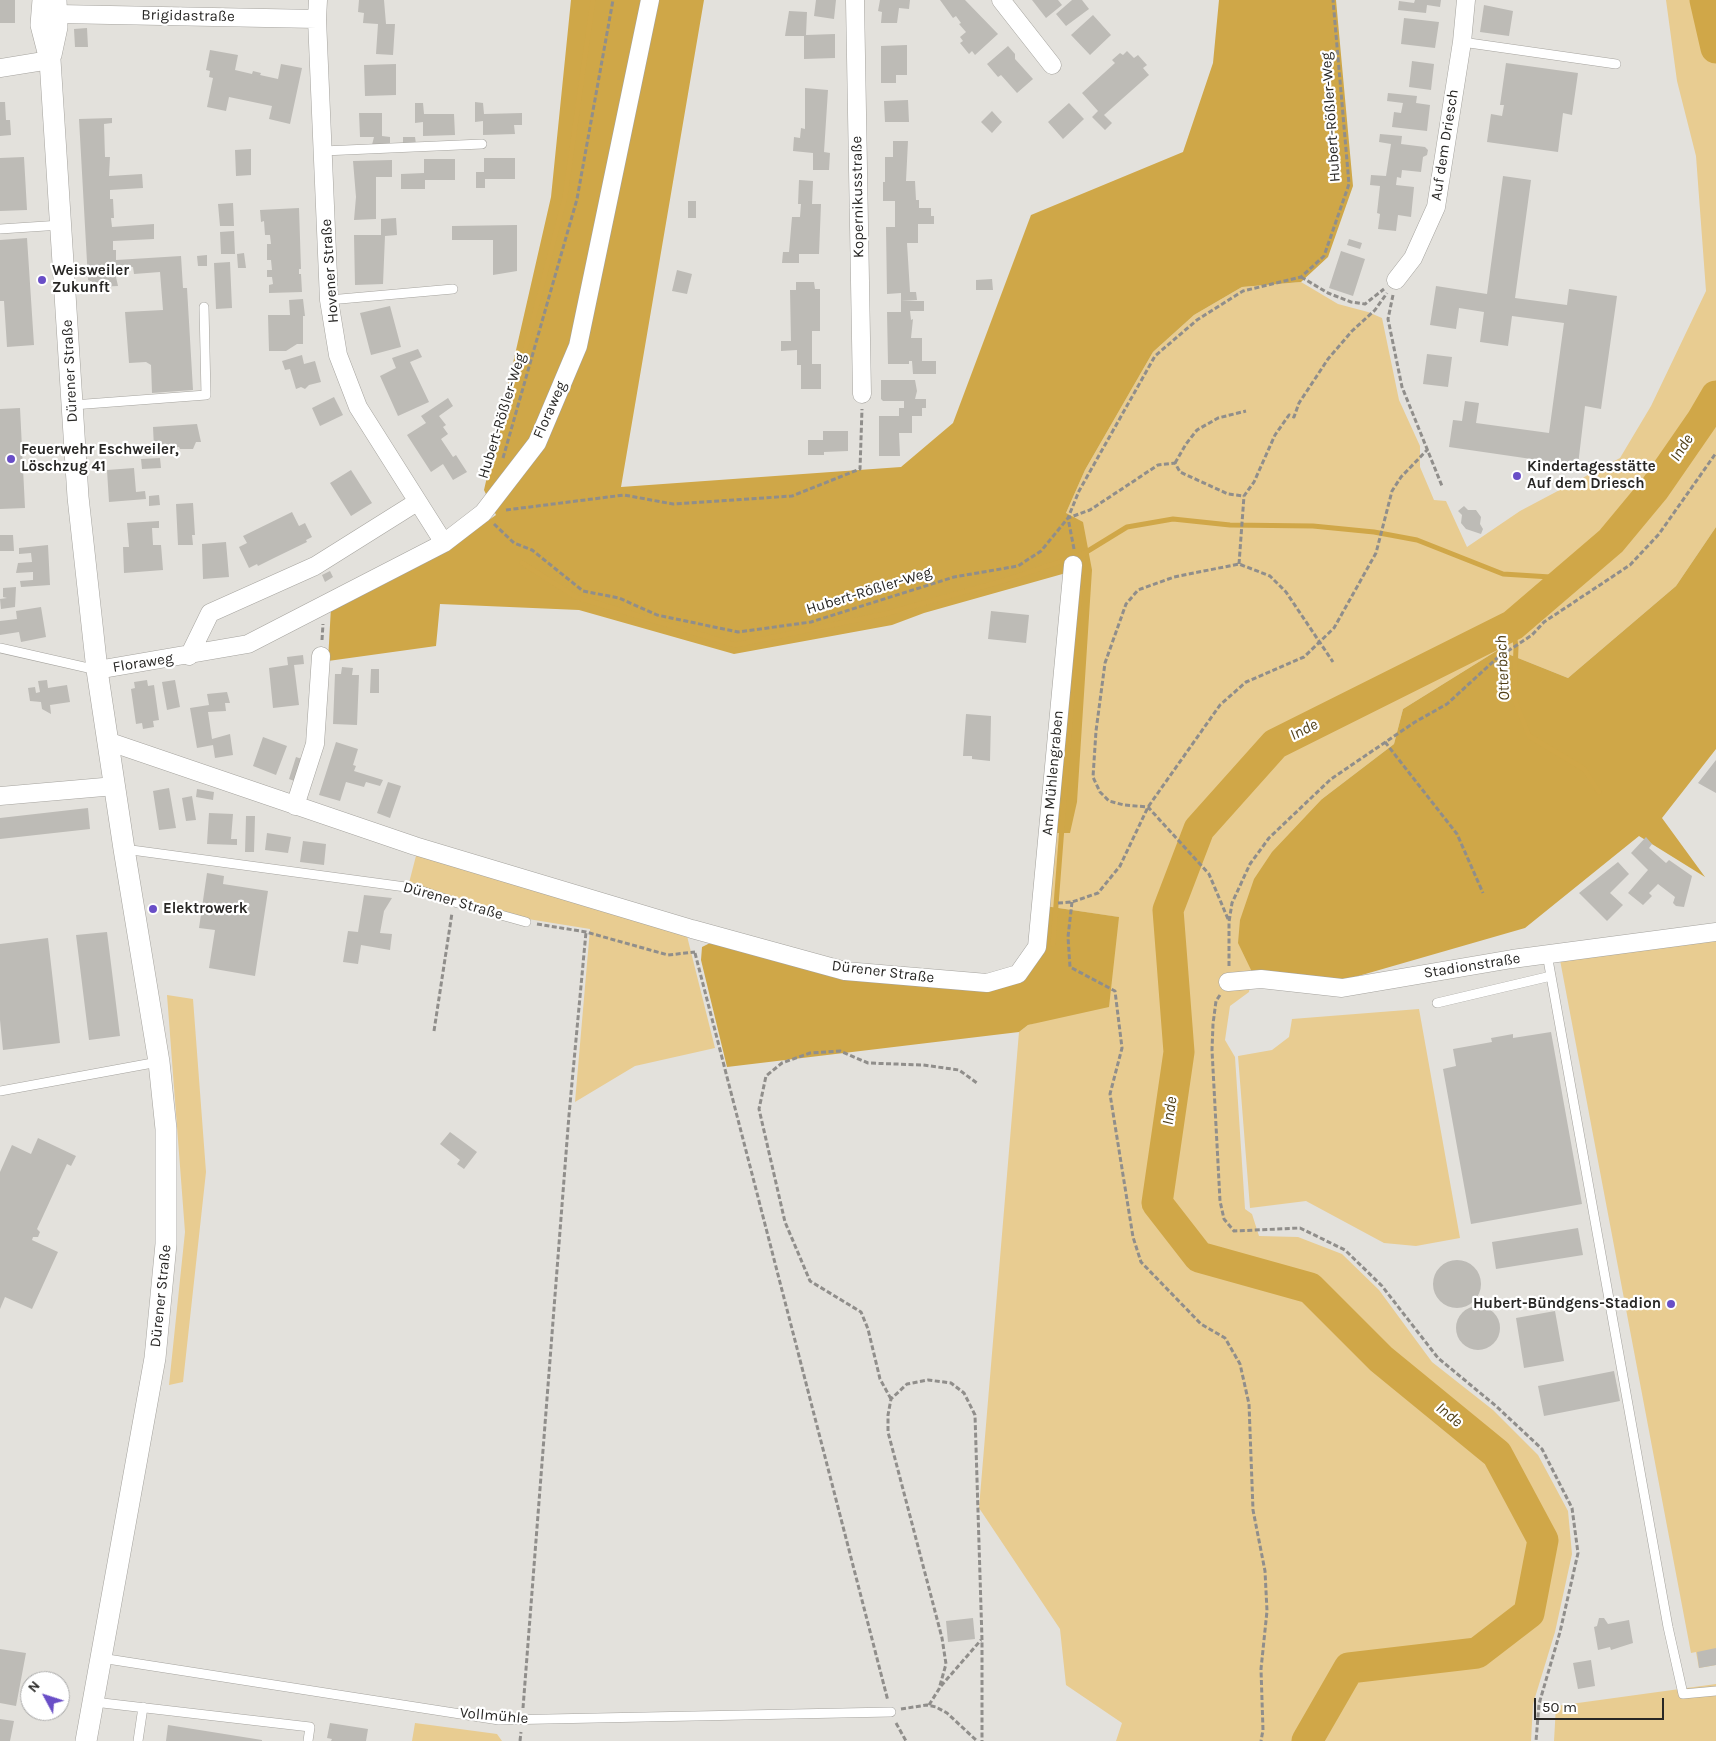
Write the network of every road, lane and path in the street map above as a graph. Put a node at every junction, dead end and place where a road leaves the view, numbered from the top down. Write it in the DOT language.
graph roads {
  1 [pos="318,0"];
  2 [pos="613,0"];
  3 [pos="650,0"];
  4 [pos="854,0"];
  5 [pos="1002,0"];
  6 [pos="1333,0"];
  7 [pos="1466,0"];
  8 [pos="52,5"];
  9 [pos="317,18"];
  10 [pos="1462,42"];
  11 [pos="50,60"];
  12 [pos="1616,64"];
  13 [pos="1052,65"];
  14 [pos="0,68"];
  15 [pos="482,144"];
  16 [pos="323,151"];
  17 [pos="61,226"];
  18 [pos="0,228"];
  19 [pos="1301,277"];
  20 [pos="1396,280"];
  21 [pos="453,289"];
  22 [pos="329,300"];
  23 [pos="204,307"];
  24 [pos="862,394"];
  25 [pos="72,405"];
  26 [pos="1246,411"];
  27 [pos="1428,449"];
  28 [pos="1716,453"];
  29 [pos="502,460"];
  30 [pos="1175,463"];
  31 [pos="1442,486"];
  32 [pos="1244,496"];
  33 [pos="417,502"];
  34 [pos="483,513"];
  35 [pos="1068,518"];
  36 [pos="444,543"];
  37 [pos="1073,557"];
  38 [pos="1238,564"];
  39 [pos="324,606"];
  40 [pos="1320,643"];
  41 [pos="0,648"];
  42 [pos="189,656"];
  43 [pos="321,656"];
  44 [pos="1333,662"];
  45 [pos="97,670"];
  46 [pos="108,740"];
  47 [pos="1385,742"];
  48 [pos="115,786"];
  49 [pos="0,796"];
  50 [pos="295,806"];
  51 [pos="1148,807"];
  52 [pos="124,849"];
  53 [pos="1483,893"];
  54 [pos="454,902"];
  55 [pos="1072,902"];
  56 [pos="1066,903"];
  57 [pos="526,922"];
  58 [pos="1229,922"];
  59 [pos="692,929"];
  60 [pos="586,932"];
  61 [pos="1716,932"];
  62 [pos="695,953"];
  63 [pos="1547,954"];
  64 [pos="1018,974"];
  65 [pos="1551,976"];
  66 [pos="1228,982"];
  67 [pos="1437,1003"];
  68 [pos="434,1031"];
  69 [pos="159,1062"];
  70 [pos="977,1083"];
  71 [pos="0,1091"];
  72 [pos="891,1399"];
  73 [pos="982,1640"];
  74 [pos="100,1658"];
  75 [pos="939,1689"];
  76 [pos="1716,1691"];
  77 [pos="93,1702"];
  78 [pos="929,1705"];
  79 [pos="143,1707"];
  80 [pos="891,1712"];
  81 [pos="522,1721"];
  82 [pos="86,1741"];
  83 [pos="138,1741"];
  84 [pos="308,1741"];
  85 [pos="906,1741"];
  86 [pos="977,1741"];
  87 [pos="982,1741"];
  88 [pos="1261,1741"];
  89 [pos="1536,1741"];
  1 -- 9 [label="street, Hovener Straße"];
  2 -- 29 [label="path, Hubert-Rößler-Weg"];
  3 -- 34 [label="street, Floraweg"];
  4 -- 24 [label="street, Kopernikusstraße"];
  5 -- 13 [label="street"];
  6 -- 19 [label="path, Hubert-Rößler-Weg"];
  7 -- 10 [label="street, Auf dem Driesch"];
  8 -- 9 [label="street, Brigidastraße"];
  8 -- 11 [label="street, Dürener Straße"];
  9 -- 16 [label="street, Hovener Straße"];
  10 -- 12 [label="lane"];
  10 -- 20 [label="street, Auf dem Driesch"];
  11 -- 14 [label="street"];
  11 -- 17 [label="street, Dürener Straße"];
  15 -- 16 [label="lane"];
  16 -- 22 [label="street, Hovener Straße"];
  17 -- 18 [label="lane"];
  17 -- 25 [label="street, Dürener Straße"];
  19 -- 20 [label="path"];
  19 -- 35 [label="path, Hubert-Rößler-Weg"];
  20 -- 27 [label="path"];
  20 -- 32 [label="path"];
  21 -- 22 [label="lane"];
  22 -- 33 [label="street, Hovener Straße"];
  23 -- 25 [label="lane"];
  24 -- 34 [label="path"];
  25 -- 45 [label="street, Dürener Straße"];
  26 -- 30 [label="path"];
  27 -- 31 [label="path"];
  27 -- 40 [label="path"];
  28 -- 47 [label="path"];
  30 -- 32 [label="path"];
  30 -- 35 [label="path"];
  32 -- 38 [label="path"];
  33 -- 36 [label="street, Hovener Straße"];
  33 -- 42 [label="street, Floraweg"];
  34 -- 35 [label="path, Hubert-Rößler-Weg"];
  34 -- 36 [label="street, Floraweg"];
  35 -- 37 [label="path"];
  36 -- 39 [label="street, Floraweg"];
  37 -- 64 [label="street, Am Mühlengraben"];
  38 -- 40 [label="path"];
  38 -- 51 [label="path"];
  39 -- 42 [label="street, Floraweg"];
  39 -- 43 [label="path"];
  40 -- 44 [label="path"];
  40 -- 51 [label="path"];
  41 -- 45 [label="lane"];
  42 -- 45 [label="street, Floraweg"];
  43 -- 50 [label="street"];
  45 -- 46 [label="street, Dürener Straße"];
  46 -- 48 [label="street, Dürener Straße"];
  46 -- 50 [label="street, Dürener Straße"];
  47 -- 53 [label="path"];
  47 -- 58 [label="path"];
  48 -- 49 [label="street"];
  48 -- 52 [label="street, Dürener Straße"];
  50 -- 59 [label="street, Dürener Straße"];
  51 -- 55 [label="path"];
  51 -- 58 [label="path"];
  52 -- 54 [label="lane, Dürener Straße"];
  52 -- 69 [label="street, Dürener Straße"];
  54 -- 57 [label="lane, Dürener Straße"];
  54 -- 68 [label="path"];
  55 -- 56 [label="path"];
  55 -- 88 [label="path"];
  57 -- 60 [label="path"];
  58 -- 66 [label="path"];
  59 -- 62 [label="path"];
  59 -- 64 [label="street, Dürener Straße"];
  60 -- 62 [label="path"];
  60 -- 81 [label="path"];
  61 -- 63 [label="street, Stadionstraße"];
  62 -- 80 [label="path"];
  63 -- 65 [label="lane"];
  63 -- 66 [label="street, Stadionstraße"];
  65 -- 67 [label="lane"];
  65 -- 76 [label="lane"];
  66 -- 89 [label="path"];
  69 -- 71 [label="lane"];
  69 -- 74 [label="street, Dürener Straße"];
  70 -- 72 [label="path"];
  72 -- 73 [label="path"];
  72 -- 75 [label="path"];
  73 -- 75 [label="path"];
  73 -- 87 [label="path"];
  74 -- 77 [label="street, Dürener Straße"];
  74 -- 81 [label="lane, Vollmühle"];
  75 -- 78 [label="path"];
  77 -- 79 [label="lane"];
  77 -- 82 [label="street, Dürener Straße"];
  78 -- 80 [label="path"];
  78 -- 86 [label="path"];
  79 -- 83 [label="lane"];
  79 -- 84 [label="lane"];
  80 -- 81 [label="lane, Vollmühle"];
  80 -- 85 [label="path"];
}
